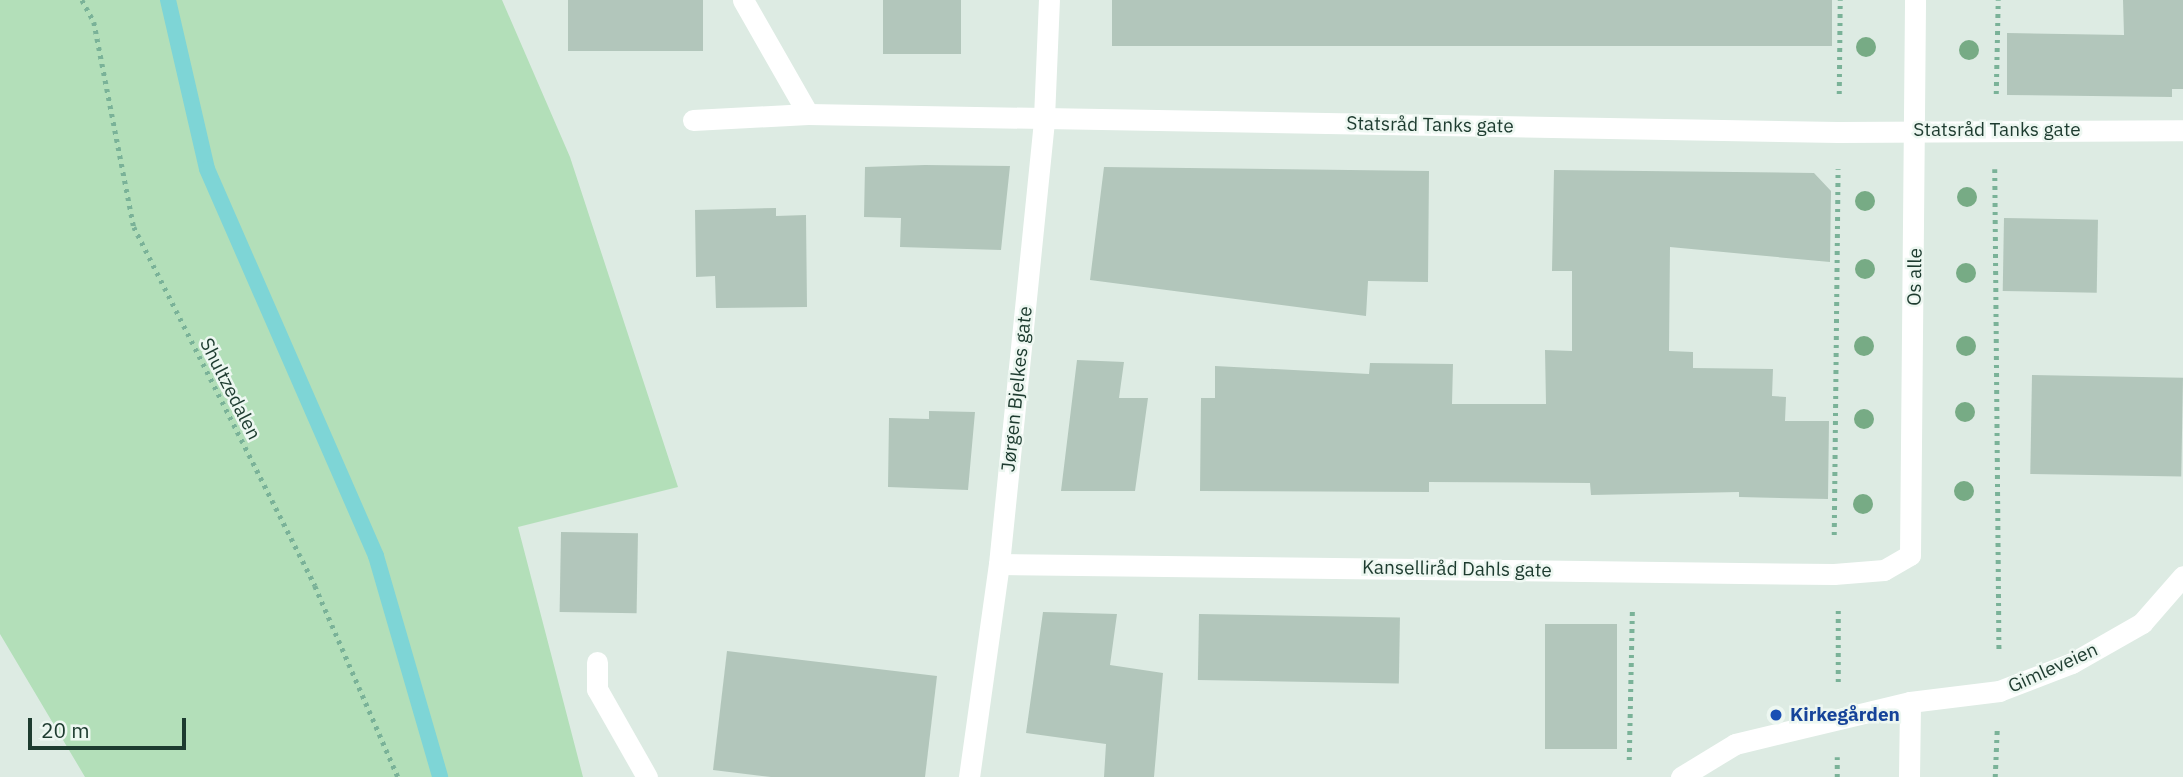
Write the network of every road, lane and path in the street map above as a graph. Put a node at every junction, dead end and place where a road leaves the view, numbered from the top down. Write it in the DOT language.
graph roads {
  1 [pos="82,0"];
  2 [pos="743,0"];
  3 [pos="1049,0"];
  4 [pos="1840,0"];
  5 [pos="1915,0"];
  6 [pos="1997,0"];
  7 [pos="808,114"];
  8 [pos="1044,118"];
  9 [pos="693,120"];
  10 [pos="1995,130"];
  11 [pos="2183,130"];
  12 [pos="1916,131"];
  13 [pos="1838,132"];
  14 [pos="1910,555"];
  15 [pos="999,564"];
  16 [pos="1632,571"];
  17 [pos="1834,574"];
  18 [pos="2183,576"];
  19 [pos="597,662"];
  20 [pos="1999,691"];
  21 [pos="1910,702"];
  22 [pos="1837,719"];
  23 [pos="1629,760"];
  24 [pos="398,777"];
  25 [pos="647,777"];
  26 [pos="969,777"];
  27 [pos="1681,777"];
  28 [pos="1837,777"];
  29 [pos="1909,777"];
  30 [pos="1995,777"];
  1 -- 24 [label="path, Shultzedalen"];
  2 -- 7 [label="street"];
  3 -- 8 [label="street, Jørgen Bjelkes gate"];
  4 -- 13 [label="path"];
  5 -- 12 [label="street, Os alle"];
  6 -- 10 [label="path"];
  7 -- 8 [label="street, Statsråd Tanks gate"];
  7 -- 9 [label="street, Statsråd Tanks gate"];
  8 -- 13 [label="street, Statsråd Tanks gate"];
  8 -- 15 [label="street, Jørgen Bjelkes gate"];
  10 -- 11 [label="street, Statsråd Tanks gate"];
  10 -- 12 [label="street, Statsråd Tanks gate"];
  10 -- 20 [label="path"];
  12 -- 13 [label="street, Statsråd Tanks gate"];
  12 -- 14 [label="street, Os alle"];
  13 -- 17 [label="path"];
  14 -- 17 [label="street, Kanselliråd Dahls gate"];
  15 -- 16 [label="street, Kanselliråd Dahls gate"];
  15 -- 26 [label="street, Jørgen Bjelkes gate"];
  16 -- 17 [label="street, Kanselliråd Dahls gate"];
  16 -- 23 [label="path"];
  17 -- 22 [label="path"];
  18 -- 20 [label="street, Gimleveien"];
  19 -- 25 [label="street"];
  20 -- 21 [label="street, Gimleveien"];
  20 -- 30 [label="path"];
  21 -- 22 [label="street, Gimleveien"];
  21 -- 29 [label="street"];
  22 -- 27 [label="street, Gimleveien"];
  22 -- 28 [label="path"];
}
